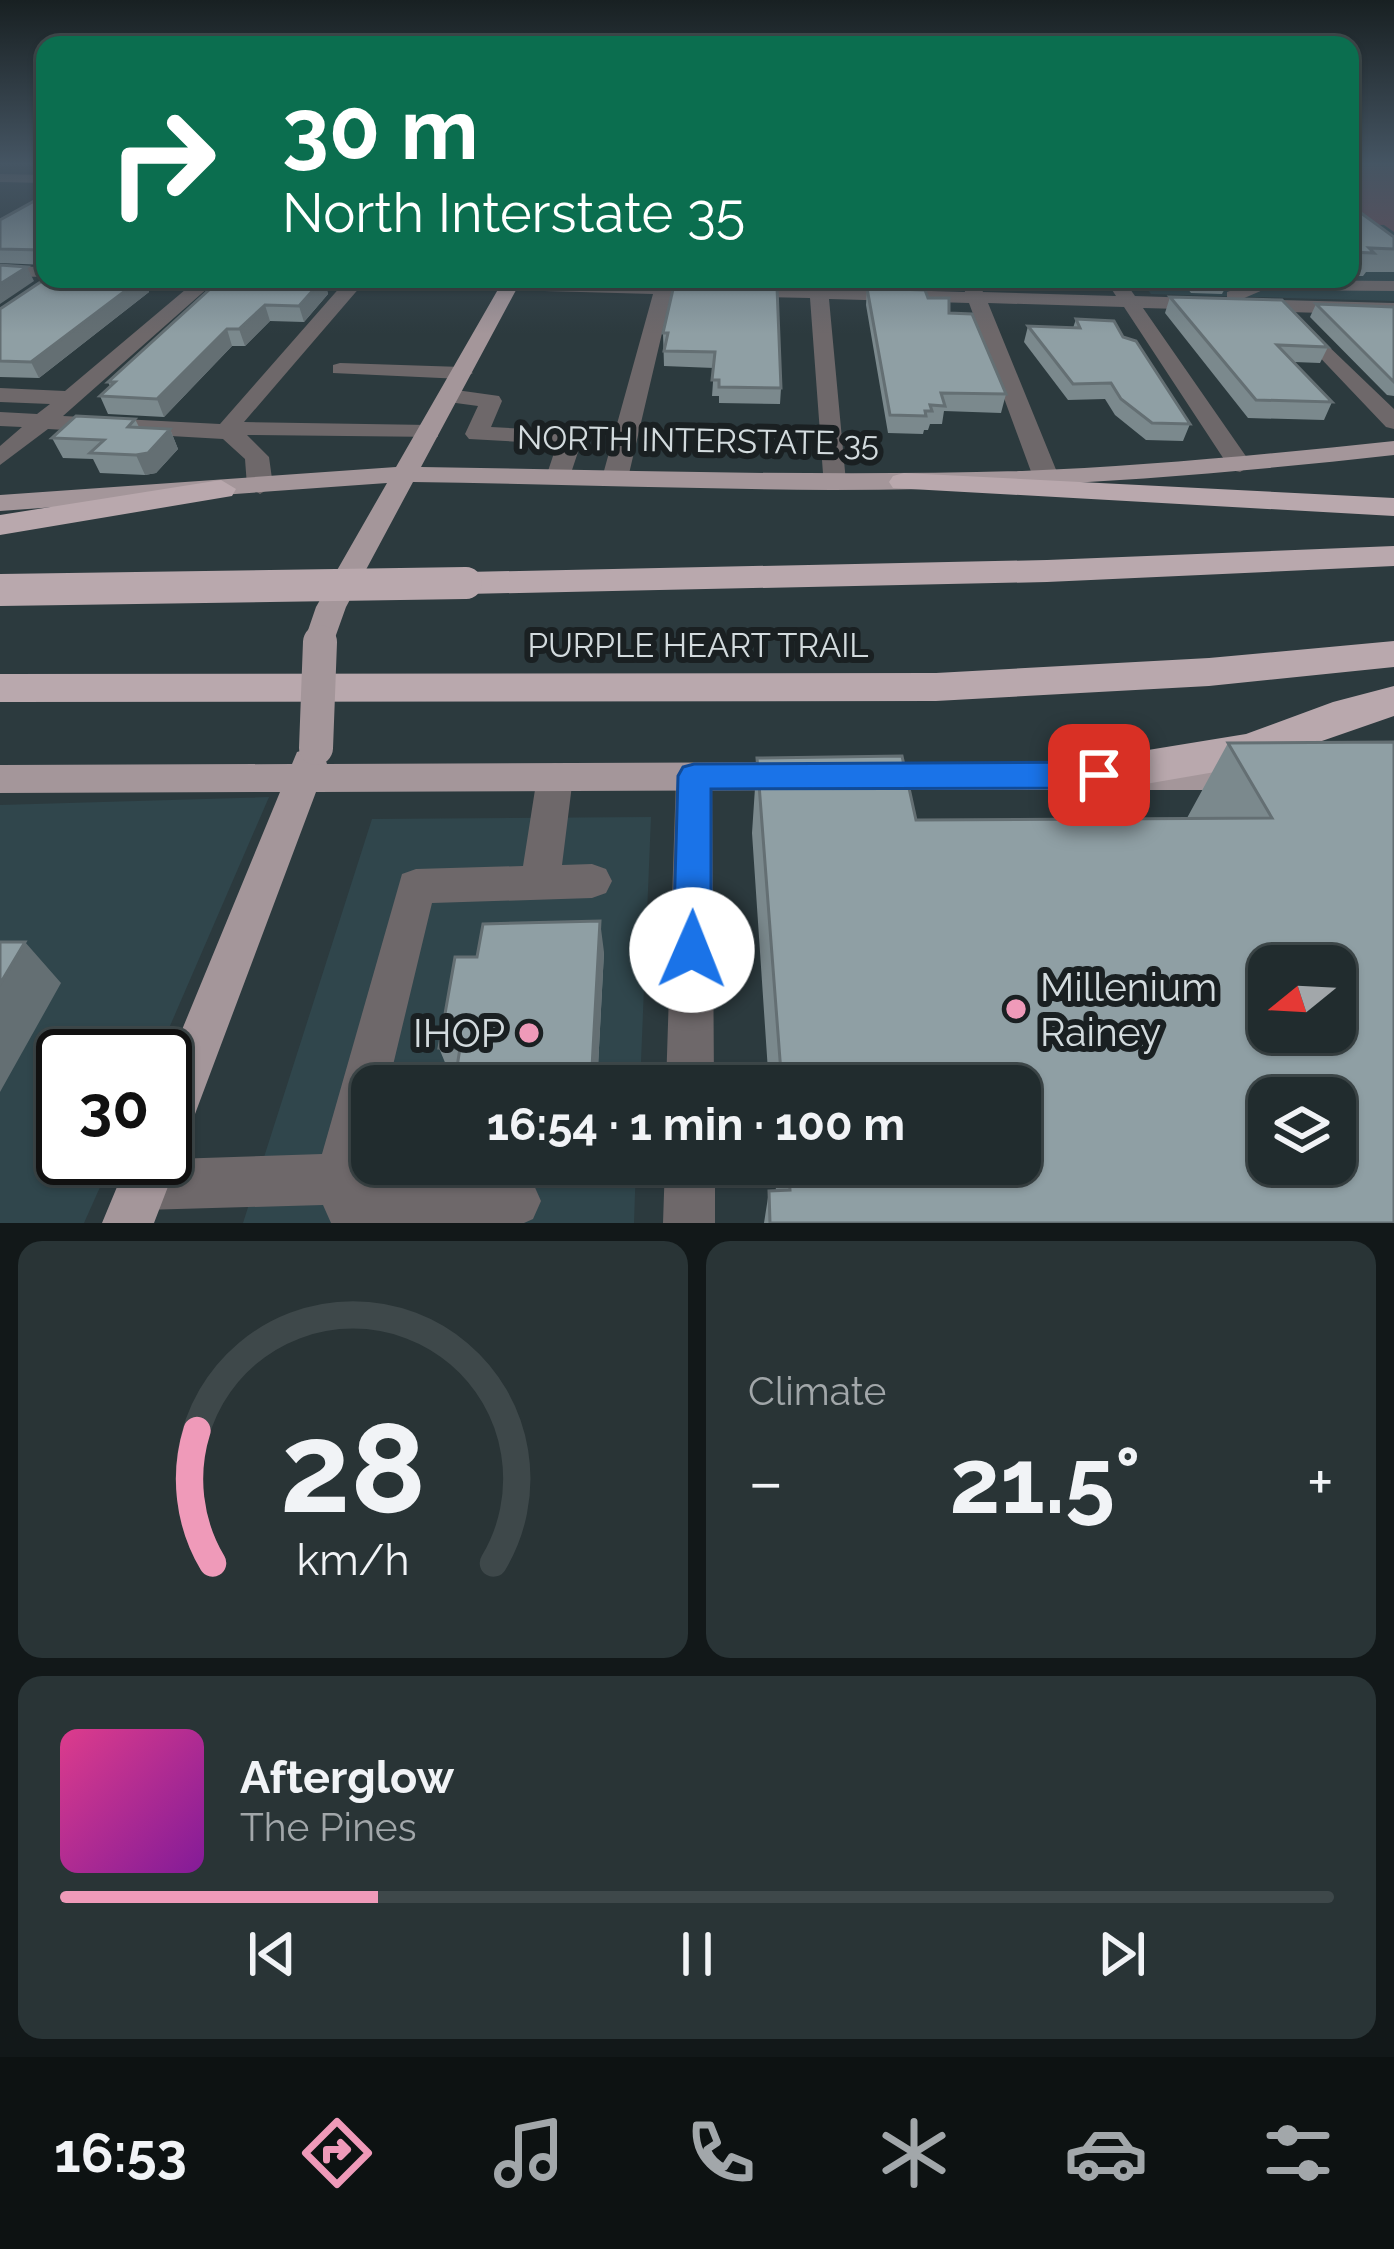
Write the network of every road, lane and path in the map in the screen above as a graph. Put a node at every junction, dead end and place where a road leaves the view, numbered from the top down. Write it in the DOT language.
graph roads {
  1 [pos="0,271"];
  2 [pos="36,280"];
  3 [pos="1359,286"];
  4 [pos="1394,286"];
  5 [pos="197,288"];
  6 [pos="350,288"];
  7 [pos="508,288"];
  8 [pos="664,288"];
  9 [pos="819,288"];
  10 [pos="974,288"];
  11 [pos="1120,288"];
  12 [pos="1253,288"];
  13 [pos="1130,302"];
  14 [pos="1218,304"];
  15 [pos="1282,306"];
  16 [pos="1394,309"];
  17 [pos="340,369"];
  18 [pos="462,373"];
  19 [pos="0,395"];
  20 [pos="449,396"];
  21 [pos="69,398"];
  22 [pos="0,419"];
  23 [pos="43,420"];
  24 [pos="1394,422"];
  25 [pos="230,432"];
  26 [pos="430,432"];
  27 [pos="1394,448"];
  28 [pos="0,458"];
  29 [pos="1240,465"];
  30 [pos="407,474"];
  31 [pos="559,477"];
  32 [pos="1046,477"];
  33 [pos="614,478"];
  34 [pos="833,482"];
  35 [pos="904,482"];
  36 [pos="260,486"];
  37 [pos="221,489"];
  38 [pos="0,503"];
  39 [pos="1394,506"];
  40 [pos="0,525"];
  41 [pos="1394,556"];
  42 [pos="0,590"];
  43 [pos="1394,654"];
  44 [pos="0,688"];
  45 [pos="1394,700"];
  46 [pos="310,763"];
  47 [pos="1099,775"];
  48 [pos="694,776"];
  49 [pos="1285,776"];
  50 [pos="555,777"];
  51 [pos="0,778"];
  52 [pos="592,880"];
  53 [pos="540,882"];
  54 [pos="453,1039"];
  55 [pos="406,1040"];
  56 [pos="192,1062"];
  57 [pos="690,1065"];
  58 [pos="341,1179"];
  59 [pos="689,1185"];
  60 [pos="142,1189"];
  61 [pos="515,1201"];
  62 [pos="689,1223"];
  1 -- 2 [label="street"];
  3 -- 4 [label="street"];
  5 -- 21 [label="street"];
  6 -- 25 [label="street"];
  7 -- 18 [label="main road"];
  8 -- 33 [label="street"];
  9 -- 34 [label="street"];
  10 -- 13 [label="street"];
  10 -- 32 [label="street"];
  11 -- 13 [label="street"];
  12 -- 14 [label="street"];
  13 -- 14 [label="street"];
  13 -- 29 [label="street"];
  14 -- 15 [label="street"];
  15 -- 16 [label="street"];
  15 -- 24 [label="street"];
  17 -- 18 [label="street"];
  18 -- 20 [label="main road"];
  19 -- 21 [label="street"];
  20 -- 26 [label="main road"];
  20 -- 31 [label="street"];
  21 -- 23 [label="street"];
  22 -- 23 [label="street"];
  23 -- 25 [label="street"];
  23 -- 28 [label="street"];
  25 -- 26 [label="street"];
  25 -- 36 [label="street"];
  26 -- 30 [label="main road"];
  27 -- 29 [label="main road, NORTH INTERSTATE 35"];
  29 -- 32 [label="main road, NORTH INTERSTATE 35"];
  30 -- 31 [label="main road, NORTH INTERSTATE 35"];
  30 -- 36 [label="main road, NORTH INTERSTATE 35"];
  30 -- 46 [label="main road, bridge"];
  31 -- 33 [label="main road, NORTH INTERSTATE 35"];
  32 -- 35 [label="main road, NORTH INTERSTATE 35"];
  33 -- 34 [label="main road, NORTH INTERSTATE 35"];
  34 -- 35 [label="main road, NORTH INTERSTATE 35"];
  35 -- 39 [label="highway"];
  36 -- 37 [label="main road, NORTH INTERSTATE 35"];
  37 -- 38 [label="main road, NORTH INTERSTATE 35"];
  37 -- 40 [label="highway"];
  41 -- 42 [label="highway, PURPLE HEART TRAIL, bridge"];
  43 -- 44 [label="highway, PURPLE HEART TRAIL"];
  45 -- 47 [label="highway"];
  46 -- 50 [label="main road"];
  46 -- 51 [label="main road"];
  46 -- 56 [label="main road"];
  47 -- 48 [label="main road"];
  47 -- 49 [label="main road"];
  48 -- 50 [label="main road"];
  48 -- 57 [label="street"];
  50 -- 53 [label="street"];
  52 -- 53 [label="street"];
  53 -- 58 [label="street"];
  54 -- 55 [label="path"];
  58 -- 60 [label="street"];
  58 -- 61 [label="street"];
  59 -- 62 [label="street"];
}
